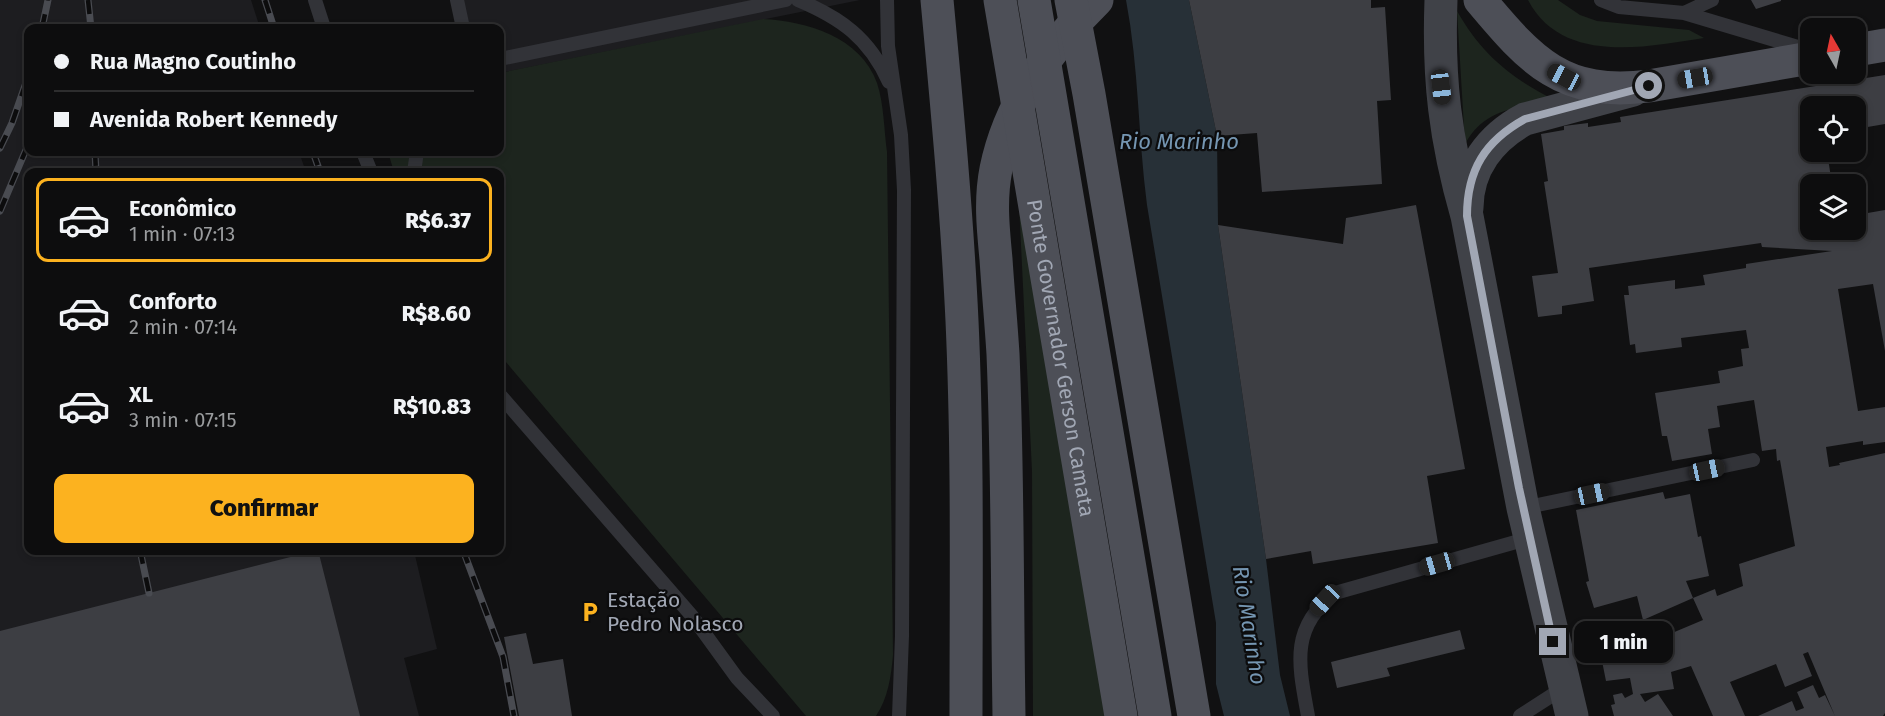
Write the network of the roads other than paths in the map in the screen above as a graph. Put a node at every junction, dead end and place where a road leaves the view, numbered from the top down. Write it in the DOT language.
graph roads {
  1 [pos="315,0"];
  2 [pos="457,0"];
  3 [pos="786,0"];
  4 [pos="798,0"];
  5 [pos="887,0"];
  6 [pos="937,0"];
  7 [pos="1000,0"];
  8 [pos="1034,0"];
  9 [pos="1441,0"];
  10 [pos="1480,0"];
  11 [pos="1490,0"];
  12 [pos="1601,0"];
  13 [pos="1712,0"];
  14 [pos="1083,5"];
  15 [pos="1648,5"];
  16 [pos="1683,7"];
  17 [pos="323,24"];
  18 [pos="462,24"];
  19 [pos="1512,39"];
  20 [pos="1885,45"];
  21 [pos="1800,47"];
  22 [pos="1866,48"];
  23 [pos="504,58"];
  24 [pos="1800,60"];
  25 [pos="1649,86"];
  26 [pos="895,94"];
  27 [pos="1467,216"];
  28 [pos="504,400"];
  29 [pos="1753,460"];
  30 [pos="1526,523"];
  31 [pos="1568,702"];
  32 [pos="773,716"];
  33 [pos="899,716"];
  34 [pos="966,716"];
  35 [pos="1009,716"];
  36 [pos="1121,716"];
  37 [pos="1155,716"];
  38 [pos="1194,716"];
  39 [pos="1308,716"];
  40 [pos="1520,716"];
  1 -- 17 [label="lane"];
  2 -- 18 [label="lane"];
  3 -- 23 [label="lane"];
  4 -- 26 [label="lane"];
  5 -- 26 [label="lane"];
  6 -- 34 [label="main road"];
  7 -- 36 [label="main road, Ponte Governador Gerson Camata, bridge"];
  8 -- 37 [label="main road, Ponte Governador Gerson Camata, bridge"];
  9 -- 27 [label="main road"];
  10 -- 19 [label="main road"];
  11 -- 19 [label="main road"];
  12 -- 15 [label="lane"];
  13 -- 16 [label="lane"];
  14 -- 35 [label="main road"];
  14 -- 38 [label="main road, bridge"];
  15 -- 16 [label="lane"];
  16 -- 21 [label="lane"];
  19 -- 25 [label="main road"];
  20 -- 22 [label="main road"];
  24 -- 25 [label="main road"];
  25 -- 27 [label="main road"];
  26 -- 33 [label="lane"];
  27 -- 30 [label="main road"];
  28 -- 32 [label="lane"];
  29 -- 30 [label="lane"];
  30 -- 31 [label="main road"];
  30 -- 39 [label="lane"];
  31 -- 40 [label="lane"];
}
